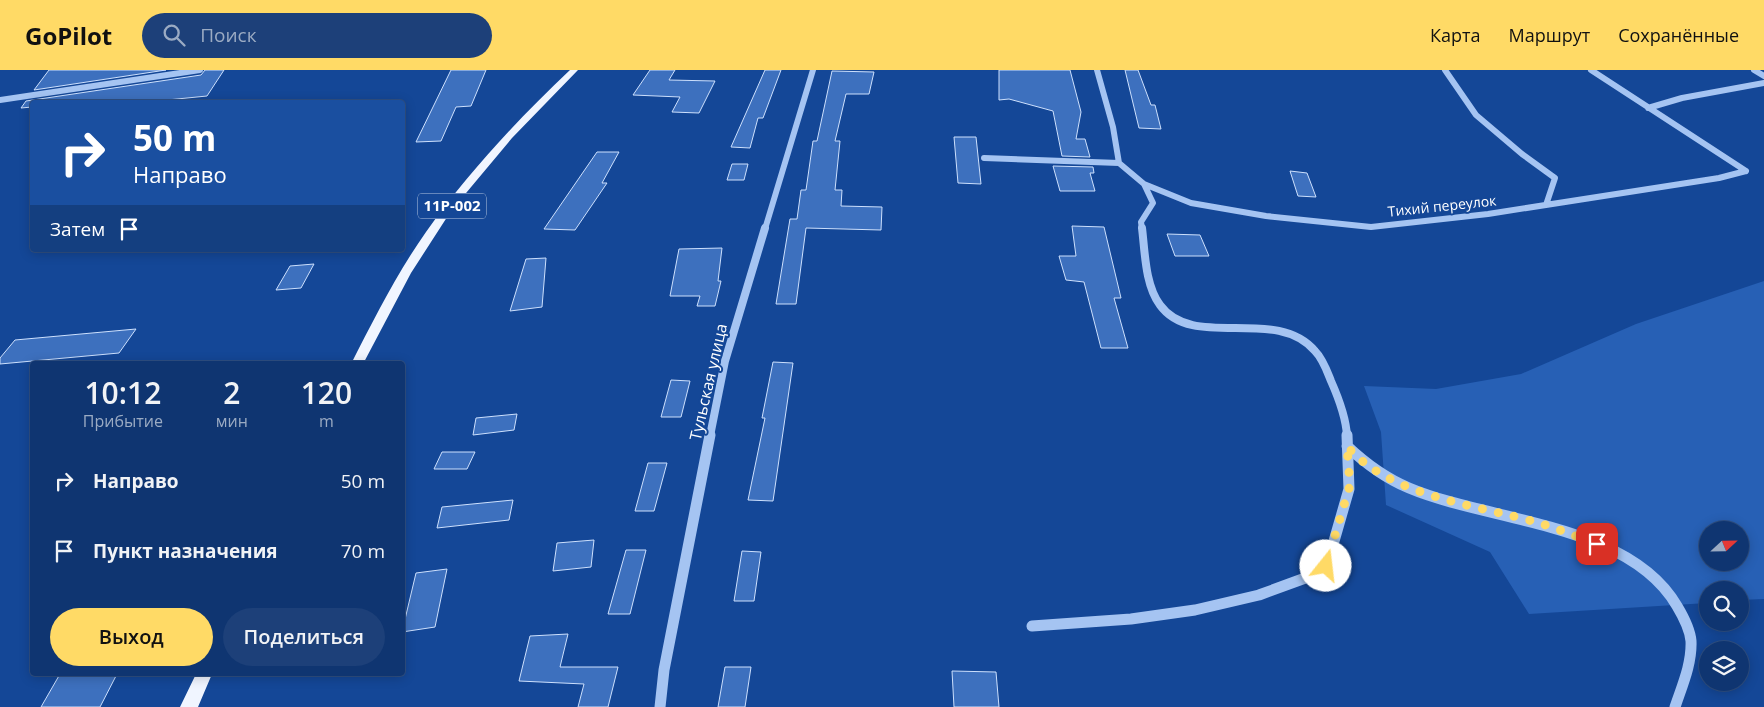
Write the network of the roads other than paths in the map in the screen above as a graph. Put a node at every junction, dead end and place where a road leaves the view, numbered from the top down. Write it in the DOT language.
graph roads {
  1 [pos="200,70"];
  2 [pos="574,70"];
  3 [pos="813,70"];
  4 [pos="1097,70"];
  5 [pos="1445,70"];
  6 [pos="1591,70"];
  7 [pos="1754,70"];
  8 [pos="1764,76"];
  9 [pos="1764,83"];
  10 [pos="0,100"];
  11 [pos="1648,108"];
  12 [pos="984,158"];
  13 [pos="1119,163"];
  14 [pos="1144,184"];
  15 [pos="1546,205"];
  16 [pos="359,361"];
  17 [pos="1347,446"];
  18 [pos="1032,626"];
  19 [pos="203,676"];
  20 [pos="189,707"];
  21 [pos="660,707"];
  22 [pos="1676,707"];
  1 -- 10 [label="street"];
  2 -- 16 [label="main road, 11Р-002"];
  3 -- 21 [label="street, Тульская улица"];
  4 -- 13 [label="street"];
  5 -- 15 [label="street"];
  6 -- 11 [label="street"];
  7 -- 8 [label="street"];
  9 -- 11 [label="street"];
  11 -- 15 [label="street, Тихий переулок"];
  12 -- 13 [label="street"];
  13 -- 14 [label="street, Тихий переулок"];
  14 -- 15 [label="street, Тихий переулок"];
  14 -- 17 [label="street"];
  17 -- 18 [label="street"];
  17 -- 22 [label="street"];
  19 -- 20 [label="main road"];
}
